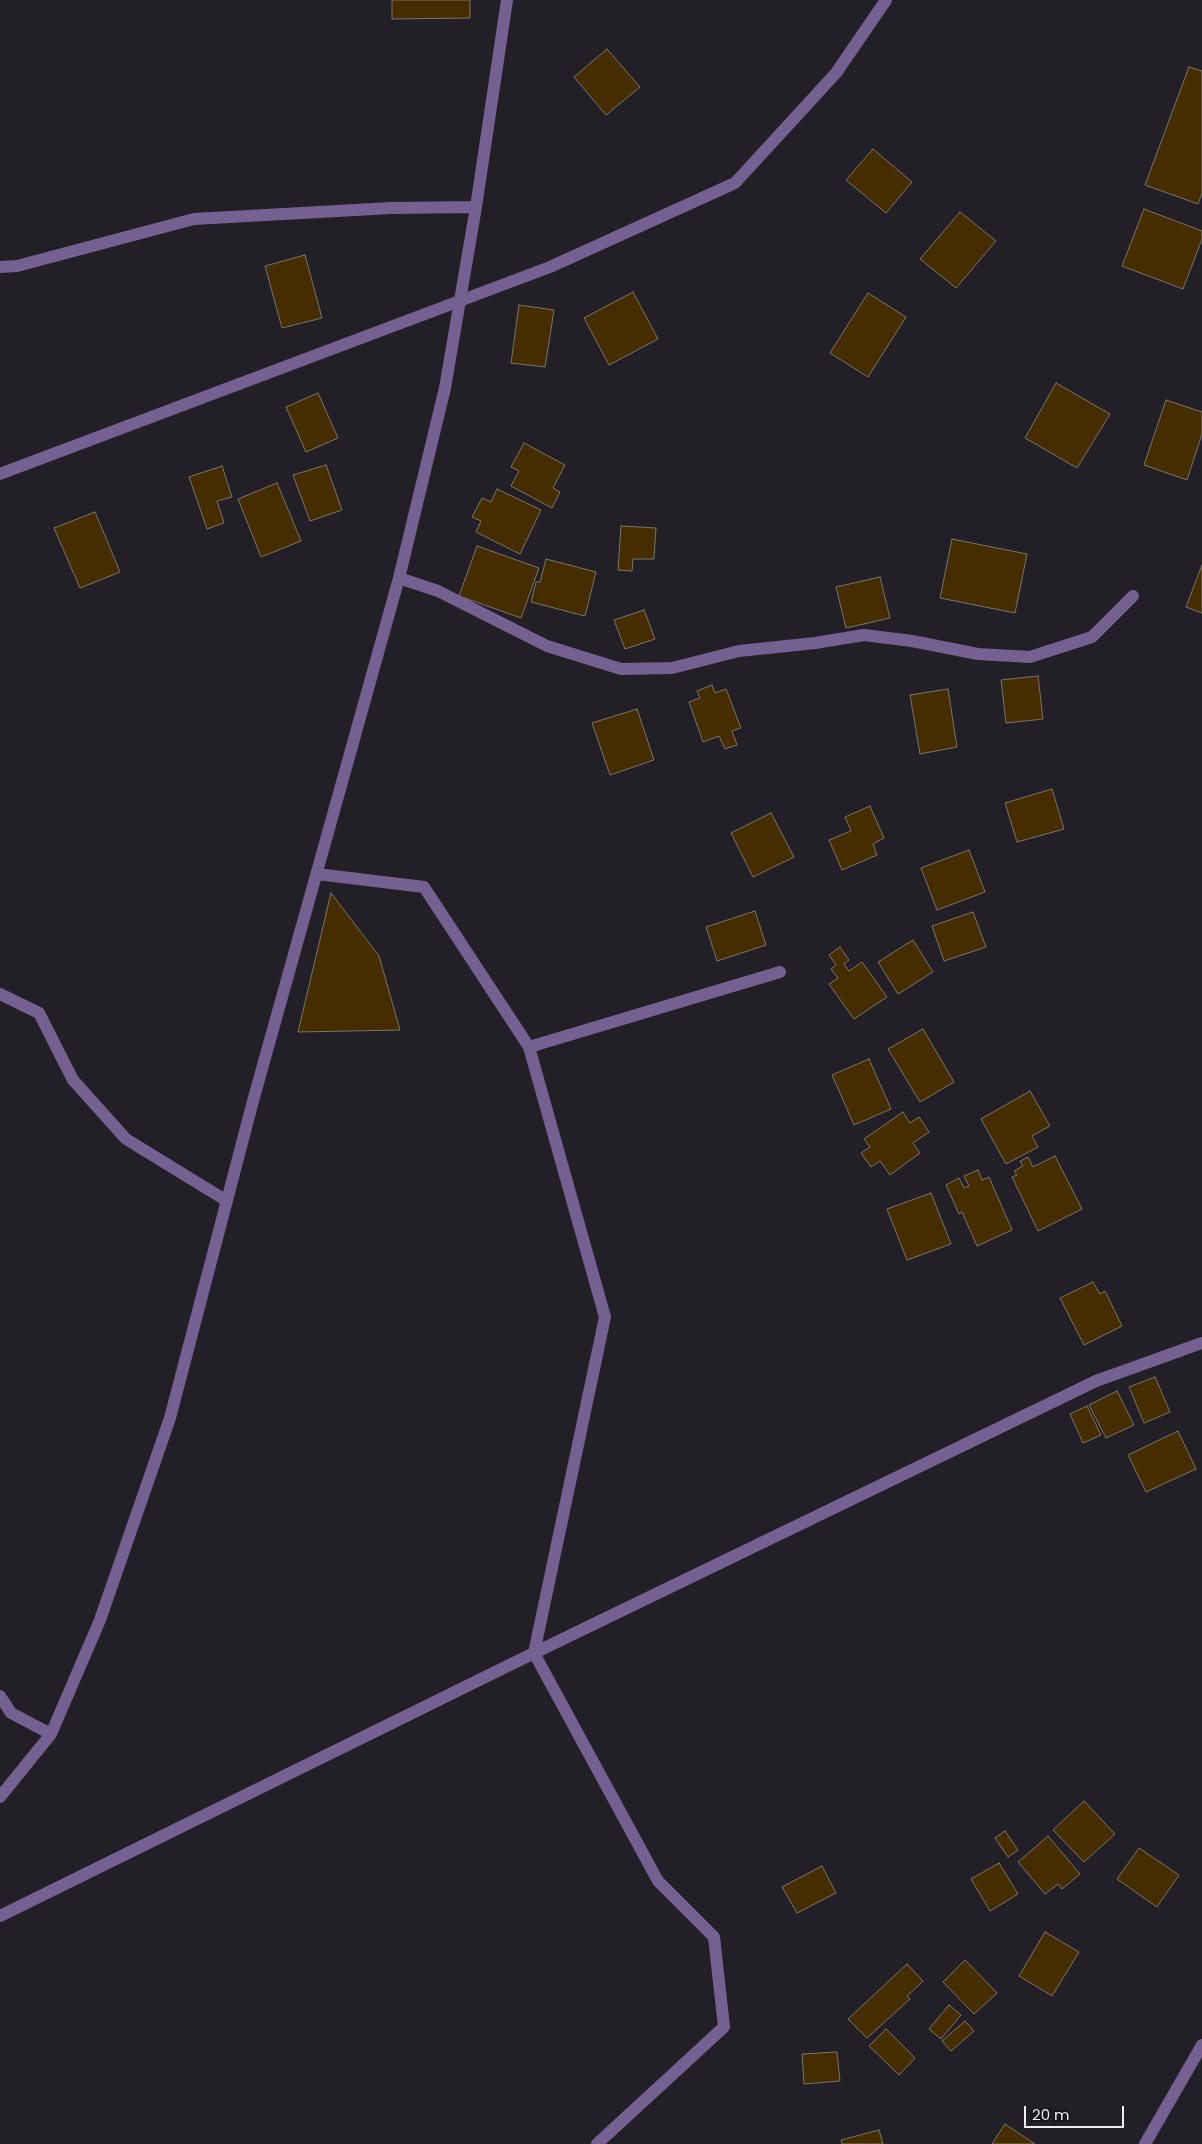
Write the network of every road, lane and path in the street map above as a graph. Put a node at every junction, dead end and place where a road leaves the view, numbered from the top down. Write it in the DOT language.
graph roads {
  1 [pos="506,0"];
  2 [pos="886,0"];
  3 [pos="476,207"];
  4 [pos="0,267"];
  5 [pos="461,300"];
  6 [pos="0,474"];
  7 [pos="399,578"];
  8 [pos="1133,596"];
  9 [pos="317,874"];
  10 [pos="780,972"];
  11 [pos="0,994"];
  12 [pos="529,1047"];
  13 [pos="227,1201"];
  14 [pos="1202,1343"];
  15 [pos="534,1653"];
  16 [pos="0,1696"];
  17 [pos="51,1734"];
  18 [pos="0,1797"];
  19 [pos="0,1916"];
  20 [pos="1202,2045"];
  21 [pos="597,2144"];
  22 [pos="1145,2144"];
  1 -- 3 [label="street"];
  2 -- 5 [label="street"];
  3 -- 4 [label="street"];
  3 -- 5 [label="street"];
  5 -- 6 [label="street"];
  5 -- 7 [label="street"];
  7 -- 8 [label="street"];
  7 -- 9 [label="street"];
  9 -- 12 [label="street"];
  9 -- 13 [label="street"];
  10 -- 12 [label="street"];
  11 -- 13 [label="street"];
  12 -- 15 [label="street"];
  13 -- 17 [label="street"];
  14 -- 15 [label="street"];
  15 -- 19 [label="street"];
  15 -- 21 [label="street"];
  16 -- 17 [label="street"];
  17 -- 18 [label="street"];
  20 -- 22 [label="street"];
}
